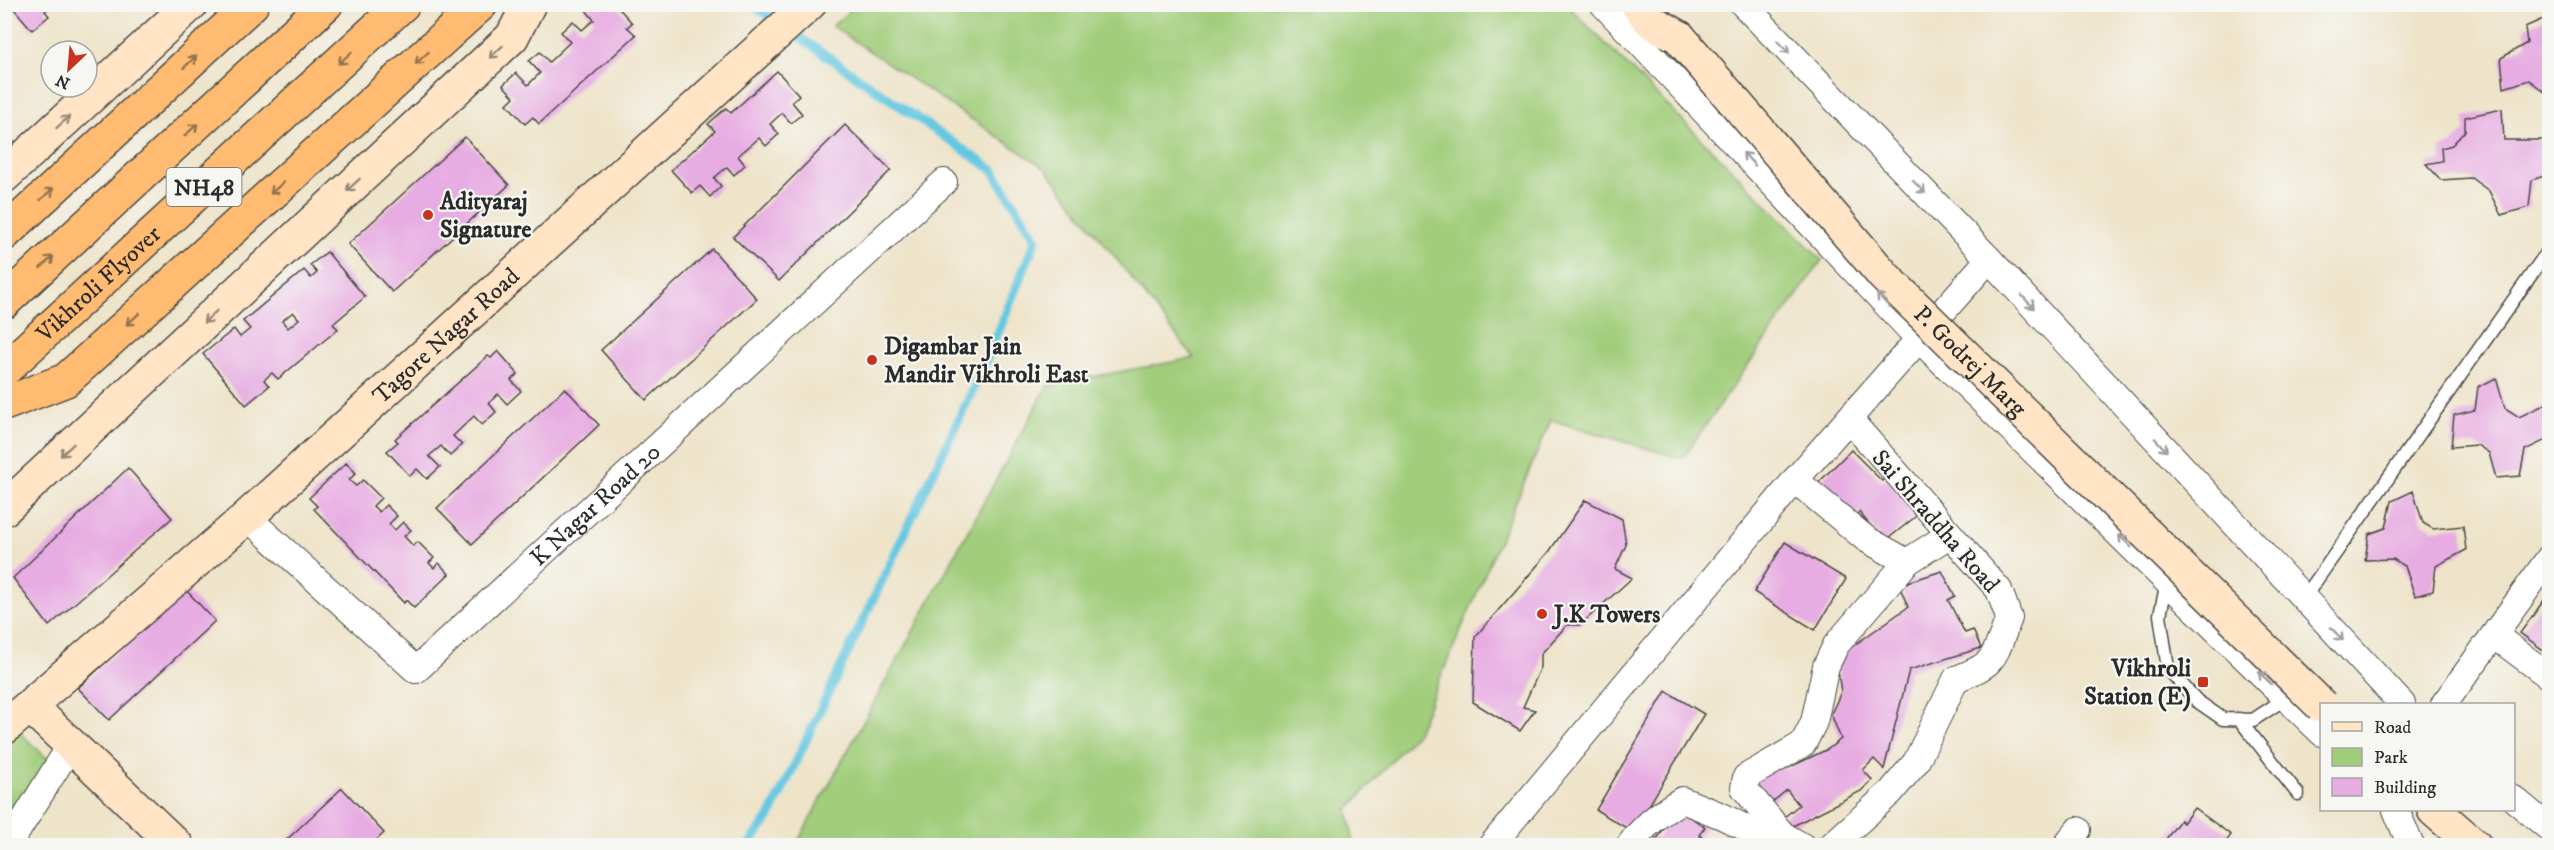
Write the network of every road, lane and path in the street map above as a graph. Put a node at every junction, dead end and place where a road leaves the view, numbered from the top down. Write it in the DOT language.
graph roads {
  1 [pos="191,4"];
  2 [pos="252,4"];
  3 [pos="326,4"];
  4 [pos="403,4"];
  5 [pos="481,4"];
  6 [pos="529,4"];
  7 [pos="1603,4"];
  8 [pos="1637,4"];
  9 [pos="1669,4"];
  10 [pos="1743,4"];
  11 [pos="806,7"];
  12 [pos="1679,37"];
  13 [pos="4,176"];
  14 [pos="944,182"];
  15 [pos="4,234"];
  16 [pos="2550,248"];
  17 [pos="1989,260"];
  18 [pos="4,302"];
  19 [pos="1919,339"];
  20 [pos="4,370"];
  21 [pos="4,404"];
  22 [pos="1855,426"];
  23 [pos="1830,453"];
  24 [pos="1795,480"];
  25 [pos="1823,498"];
  26 [pos="4,508"];
  27 [pos="247,517"];
  28 [pos="1949,535"];
  29 [pos="2550,557"];
  30 [pos="1907,562"];
  31 [pos="2167,582"];
  32 [pos="2304,598"];
  33 [pos="2494,635"];
  34 [pos="2550,676"];
  35 [pos="2286,698"];
  36 [pos="2400,703"];
  37 [pos="2445,703"];
  38 [pos="2320,704"];
  39 [pos="30,706"];
  40 [pos="2239,719"];
  41 [pos="4,728"];
  42 [pos="2320,731"];
  43 [pos="70,746"];
  44 [pos="2298,794"];
  45 [pos="2515,800"];
  46 [pos="2396,811"];
  47 [pos="2435,811"];
  48 [pos="2550,829"];
  49 [pos="1794,841"];
  50 [pos="8,846"];
  51 [pos="177,846"];
  52 [pos="1491,846"];
  53 [pos="1629,846"];
  54 [pos="1831,846"];
  55 [pos="2411,846"];
  56 [pos="2475,846"];
  13 -- 1 [label="street, one-way"];
  15 -- 2 [label="highway, one-way"];
  18 -- 3 [label="highway, Vikhroli Flyover / NH48, one-way"];
  4 -- 20 [label="highway, Vikhroli Flyover / NH48, one-way"];
  5 -- 21 [label="highway, one-way"];
  6 -- 26 [label="street, one-way"];
  19 -- 7 [label="street, one-way"];
  8 -- 12 [label="street, P. Godrej Marg"];
  9 -- 12 [label="street"];
  10 -- 17 [label="street, one-way"];
  11 -- 27 [label="street, Tagore Nagar Road"];
  12 -- 38 [label="street, P. Godrej Marg, bridge"];
  14 -- 27 [label="street, K Nagar Road 20"];
  16 -- 32 [label="lane"];
  17 -- 19 [label="street"];
  17 -- 32 [label="street, one-way"];
  19 -- 22 [label="street"];
  31 -- 19 [label="street, one-way"];
  22 -- 23 [label="street"];
  22 -- 28 [label="street, Sai Shraddha Road"];
  23 -- 24 [label="street"];
  23 -- 25 [label="street"];
  24 -- 25 [label="street"];
  24 -- 52 [label="street"];
  25 -- 30 [label="street"];
  27 -- 39 [label="street, Tagore Nagar Road"];
  28 -- 30 [label="street"];
  28 -- 54 [label="street, Sai Shraddha Road"];
  29 -- 33 [label="street"];
  30 -- 49 [label="street"];
  35 -- 31 [label="street, one-way"];
  31 -- 40 [label="lane"];
  32 -- 36 [label="street, one-way"];
  33 -- 34 [label="street"];
  33 -- 37 [label="street"];
  35 -- 40 [label="lane"];
  35 -- 42 [label="street"];
  39 -- 41 [label="street, Tagore Nagar Road"];
  39 -- 43 [label="street"];
  40 -- 44 [label="lane"];
  43 -- 50 [label="street"];
  43 -- 51 [label="street"];
  45 -- 48 [label="street"];
  46 -- 55 [label="street"];
  47 -- 56 [label="street"];
  49 -- 53 [label="street"];
}
